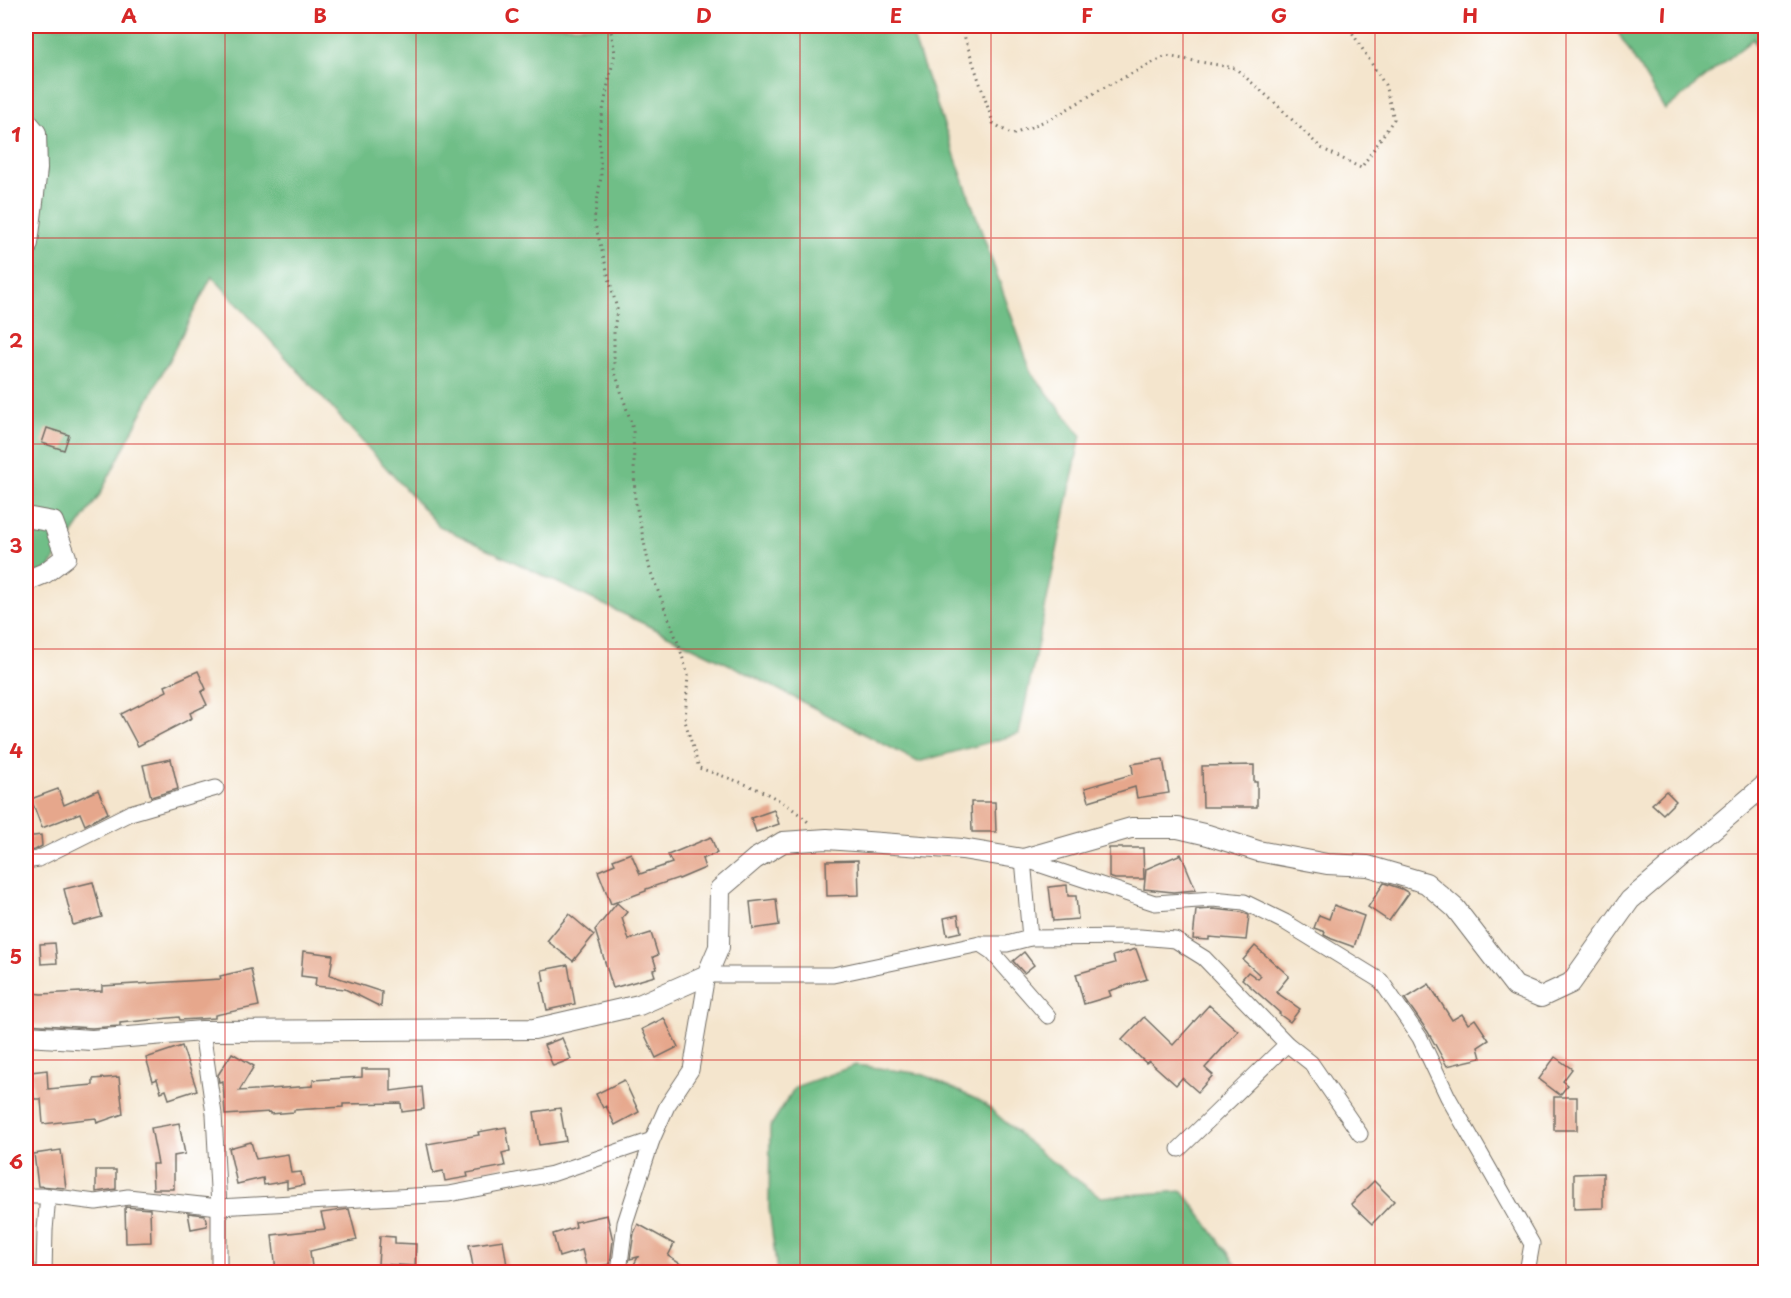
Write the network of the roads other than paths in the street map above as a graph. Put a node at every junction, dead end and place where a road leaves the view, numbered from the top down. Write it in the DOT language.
graph roads {
  1 [pos="26,122"];
  2 [pos="26,249"];
  3 [pos="26,517"];
  4 [pos="26,581"];
  5 [pos="1766,784"];
  6 [pos="216,788"];
  7 [pos="1023,859"];
  8 [pos="26,861"];
  9 [pos="1030,938"];
  10 [pos="980,944"];
  11 [pos="706,975"];
  12 [pos="1048,1016"];
  13 [pos="202,1032"];
  14 [pos="26,1036"];
  15 [pos="1287,1044"];
  16 [pos="1360,1134"];
  17 [pos="652,1140"];
  18 [pos="1179,1149"];
  19 [pos="26,1196"];
  20 [pos="48,1196"];
  21 [pos="219,1207"];
  22 [pos="44,1272"];
  23 [pos="219,1272"];
  24 [pos="619,1272"];
  25 [pos="1527,1272"];
  1 -- 2 [label="street"];
  3 -- 4 [label="street"];
  5 -- 7 [label="street"];
  6 -- 8 [label="street"];
  7 -- 9 [label="street"];
  7 -- 11 [label="street"];
  7 -- 25 [label="street"];
  9 -- 10 [label="street"];
  9 -- 15 [label="street"];
  10 -- 11 [label="street"];
  10 -- 12 [label="street"];
  11 -- 13 [label="street"];
  11 -- 17 [label="street"];
  13 -- 14 [label="street"];
  13 -- 21 [label="street"];
  15 -- 16 [label="street"];
  15 -- 18 [label="street"];
  17 -- 21 [label="street"];
  17 -- 24 [label="street"];
  19 -- 20 [label="street"];
  20 -- 21 [label="street"];
  20 -- 22 [label="street"];
  21 -- 23 [label="street"];
}
